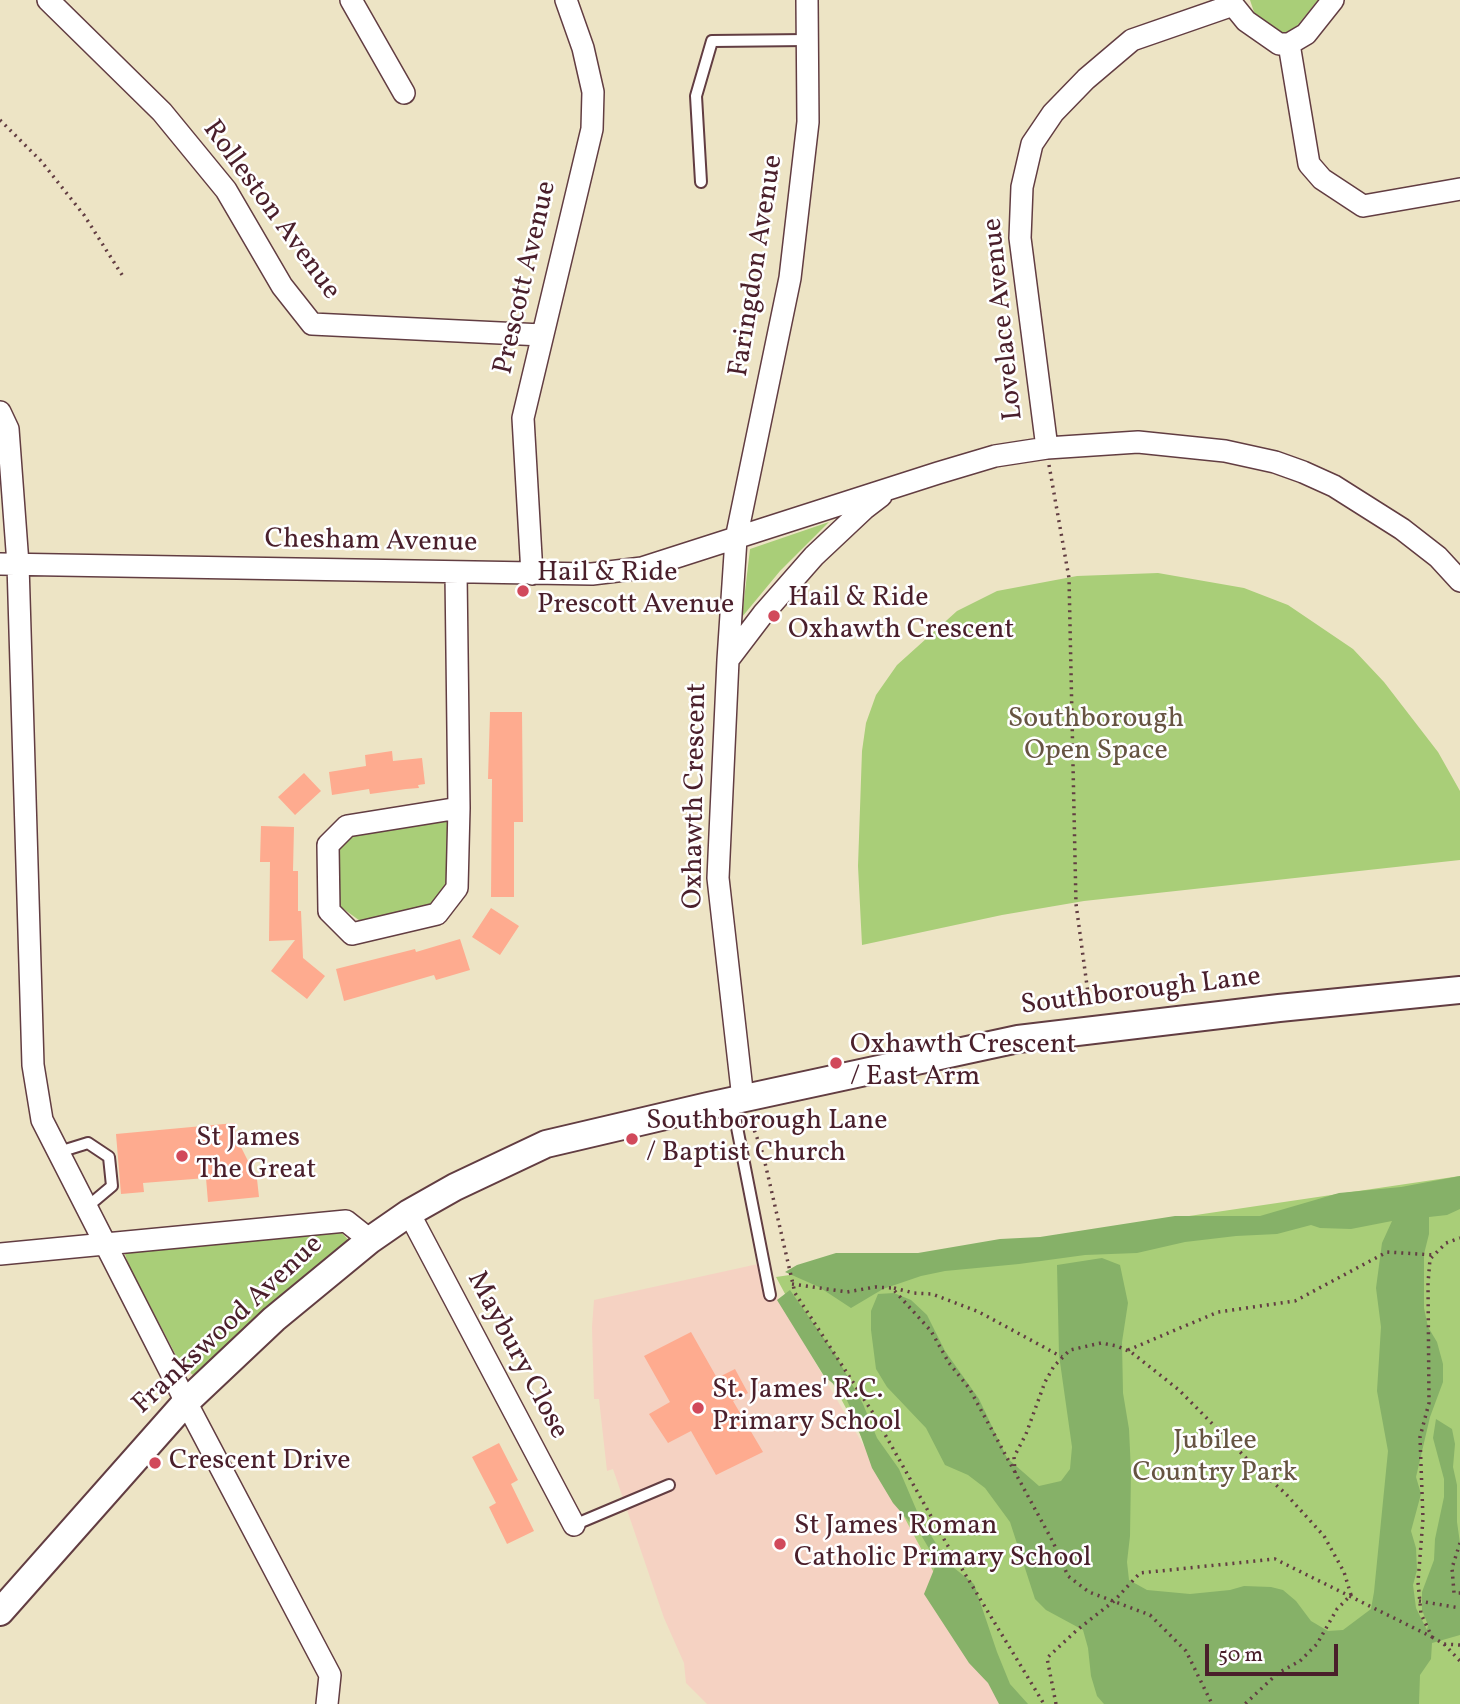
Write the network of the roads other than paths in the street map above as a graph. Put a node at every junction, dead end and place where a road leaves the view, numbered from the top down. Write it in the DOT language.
graph roads {
  1 [pos="48,0"];
  2 [pos="351,0"];
  3 [pos="566,0"];
  4 [pos="807,0"];
  5 [pos="1332,0"];
  6 [pos="1234,2"];
  7 [pos="807,40"];
  8 [pos="1289,44"];
  9 [pos="404,93"];
  10 [pos="701,182"];
  11 [pos="1460,189"];
  12 [pos="542,335"];
  13 [pos="0,412"];
  14 [pos="1046,448"];
  15 [pos="894,486"];
  16 [pos="736,539"];
  17 [pos="9,564"];
  18 [pos="456,573"];
  19 [pos="532,574"];
  20 [pos="1460,581"];
  21 [pos="728,660"];
  22 [pos="459,808"];
  23 [pos="1460,989"];
  24 [pos="737,1100"];
  25 [pos="546,1144"];
  26 [pos="59,1152"];
  27 [pos="87,1207"];
  28 [pos="409,1213"];
  29 [pos="370,1240"];
  30 [pos="106,1244"];
  31 [pos="0,1254"];
  32 [pos="770,1295"];
  33 [pos="186,1402"];
  34 [pos="668,1485"];
  35 [pos="574,1525"];
  36 [pos="0,1612"];
  37 [pos="327,1704"];
  1 -- 12 [label="street, Rolleston Avenue"];
  2 -- 9 [label="street"];
  3 -- 12 [label="street, Prescott Avenue"];
  4 -- 7 [label="street, Faringdon Avenue"];
  5 -- 8 [label="street"];
  6 -- 8 [label="street"];
  6 -- 14 [label="street, Lovelace Avenue"];
  7 -- 10 [label="lane"];
  7 -- 16 [label="street, Faringdon Avenue"];
  8 -- 11 [label="street"];
  12 -- 19 [label="street, Prescott Avenue"];
  13 -- 17 [label="street"];
  14 -- 15 [label="street, Oxhawth Crescent"];
  14 -- 20 [label="street, Oxhawth Crescent"];
  15 -- 16 [label="street, Oxhawth Crescent"];
  15 -- 21 [label="street, Oxhawth Crescent"];
  16 -- 19 [label="street, Chesham Avenue"];
  16 -- 21 [label="street, Oxhawth Crescent"];
  17 -- 18 [label="street, Chesham Avenue"];
  17 -- 26 [label="street"];
  18 -- 19 [label="street, Chesham Avenue"];
  18 -- 22 [label="street"];
  21 -- 24 [label="street, Oxhawth Crescent"];
  22 -- 22 [label="street"];
  23 -- 24 [label="street, Southborough Lane"];
  24 -- 25 [label="street, Southborough Lane"];
  24 -- 32 [label="lane"];
  25 -- 28 [label="street, Frankswood Avenue"];
  26 -- 27 [label="street"];
  26 -- 27 [label="lane"];
  27 -- 30 [label="street"];
  28 -- 29 [label="street, Frankswood Avenue"];
  28 -- 35 [label="street, Maybury Close"];
  29 -- 30 [label="street"];
  29 -- 33 [label="street, Frankswood Avenue"];
  30 -- 31 [label="street"];
  30 -- 33 [label="street"];
  33 -- 36 [label="street, Frankswood Avenue"];
  33 -- 37 [label="street"];
  34 -- 35 [label="lane"];
}
